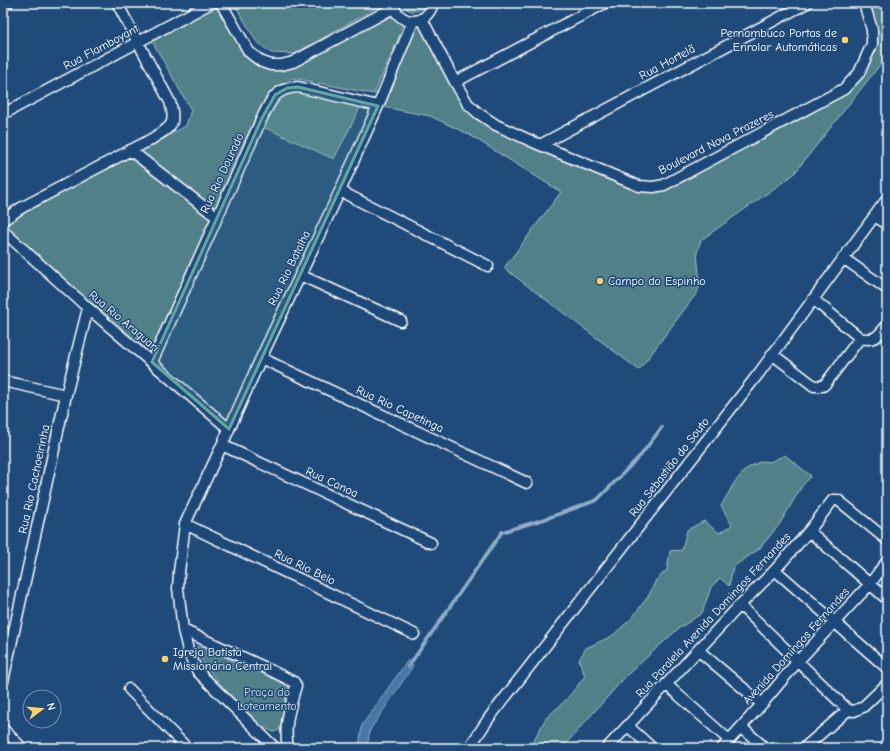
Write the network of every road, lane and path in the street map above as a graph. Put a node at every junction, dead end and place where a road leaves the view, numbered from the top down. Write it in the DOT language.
graph roads {
  1 [pos="8,3"];
  2 [pos="118,3"];
  3 [pos="211,3"];
  4 [pos="221,3"];
  5 [pos="433,3"];
  6 [pos="605,3"];
  7 [pos="807,3"];
  8 [pos="864,3"];
  9 [pos="3,6"];
  10 [pos="393,6"];
  11 [pos="418,20"];
  12 [pos="138,42"];
  13 [pos="455,82"];
  14 [pos="378,106"];
  15 [pos="3,114"];
  16 [pos="540,145"];
  17 [pos="130,150"];
  18 [pos="340,191"];
  19 [pos="887,199"];
  20 [pos="875,216"];
  21 [pos="217,217"];
  22 [pos="3,220"];
  23 [pos="887,224"];
  24 [pos="3,231"];
  25 [pos="843,258"];
  26 [pos="488,266"];
  27 [pos="300,275"];
  28 [pos="887,289"];
  29 [pos="813,299"];
  30 [pos="88,308"];
  31 [pos="401,321"];
  32 [pos="887,325"];
  33 [pos="860,338"];
  34 [pos="772,354"];
  35 [pos="261,358"];
  36 [pos="152,362"];
  37 [pos="3,381"];
  38 [pos="66,396"];
  39 [pos="229,429"];
  40 [pos="222,445"];
  41 [pos="527,484"];
  42 [pos="185,524"];
  43 [pos="809,531"];
  44 [pos="887,540"];
  45 [pos="432,543"];
  46 [pos="887,561"];
  47 [pos="775,570"];
  48 [pos="870,584"];
  49 [pos="887,599"];
  50 [pos="740,605"];
  51 [pos="835,622"];
  52 [pos="183,630"];
  53 [pos="414,634"];
  54 [pos="698,650"];
  55 [pos="798,661"];
  56 [pos="887,668"];
  57 [pos="3,681"];
  58 [pos="666,684"];
  59 [pos="887,684"];
  60 [pos="129,689"];
  61 [pos="762,704"];
  62 [pos="848,710"];
  63 [pos="628,726"];
  64 [pos="741,727"];
  65 [pos="3,729"];
  66 [pos="725,744"];
  67 [pos="22,748"];
  68 [pos="187,748"];
  69 [pos="275,748"];
  70 [pos="288,748"];
  71 [pos="469,748"];
  72 [pos="607,748"];
  73 [pos="652,748"];
  74 [pos="765,748"];
  75 [pos="804,748"];
  1 -- 9 [label="street"];
  2 -- 12 [label="street"];
  3 -- 12 [label="street, Rua Flamboyant"];
  4 -- 10 [label="street"];
  5 -- 11 [label="street, Rua Rio Batalha"];
  6 -- 13 [label="street"];
  7 -- 16 [label="street, Rua Hortelã"];
  8 -- 16 [label="street, Boulevard Nova Prazeres"];
  10 -- 11 [label="street"];
  11 -- 13 [label="street, Boulevard Nova Prazeres"];
  11 -- 14 [label="street, Rua Rio Batalha"];
  12 -- 15 [label="street, Rua Flamboyant"];
  12 -- 17 [label="street"];
  13 -- 16 [label="street, Boulevard Nova Prazeres"];
  14 -- 18 [label="street, Rua Rio Batalha"];
  14 -- 21 [label="street, Rua Rio Dourado"];
  17 -- 21 [label="street"];
  17 -- 22 [label="street"];
  18 -- 26 [label="street"];
  18 -- 27 [label="street, Rua Rio Batalha"];
  19 -- 20 [label="street, Rua Sebastião do Souto"];
  20 -- 23 [label="street"];
  20 -- 25 [label="street, Rua Sebastião do Souto"];
  21 -- 36 [label="street, Rua Rio Dourado"];
  24 -- 30 [label="street, Rua Rio Araguari"];
  25 -- 28 [label="street"];
  25 -- 29 [label="street, Rua Sebastião do Souto"];
  27 -- 31 [label="street"];
  27 -- 35 [label="street, Rua Rio Batalha"];
  29 -- 33 [label="street"];
  29 -- 34 [label="street, Rua Sebastião do Souto"];
  30 -- 36 [label="street, Rua Rio Araguari"];
  30 -- 38 [label="street, Rua Rio Cachoeirinha"];
  32 -- 33 [label="street"];
  33 -- 34 [label="street"];
  34 -- 71 [label="street, Rua Sebastião do Souto"];
  35 -- 39 [label="street, Rua Rio Batalha"];
  35 -- 41 [label="street, Rua Rio Capetinga"];
  36 -- 39 [label="street, Rua Rio Araguari"];
  37 -- 38 [label="street"];
  38 -- 57 [label="street, Rua Rio Cachoeirinha"];
  39 -- 40 [label="street, Rua Rio Batalha"];
  40 -- 42 [label="street, Rua Rio Batalha"];
  40 -- 45 [label="street, Rua Canoa"];
  42 -- 52 [label="street, Rua Rio Batalha"];
  42 -- 53 [label="street, Rua Rio Belo"];
  43 -- 44 [label="street, Rua Paralela Avenida Domingos Fernandes"];
  43 -- 47 [label="street, Rua Paralela Avenida Domingos Fernandes"];
  43 -- 48 [label="street"];
  46 -- 48 [label="street, Avenida Domingos Fernandes"];
  47 -- 50 [label="street, Rua Paralela Avenida Domingos Fernandes"];
  47 -- 51 [label="street"];
  48 -- 49 [label="street"];
  48 -- 51 [label="street, Avenida Domingos Fernandes"];
  50 -- 54 [label="street, Rua Paralela Avenida Domingos Fernandes"];
  50 -- 55 [label="street"];
  51 -- 55 [label="street, Avenida Domingos Fernandes"];
  51 -- 56 [label="street"];
  52 -- 69 [label="street, Rua Rio Batalha"];
  52 -- 70 [label="street"];
  54 -- 58 [label="street, Rua Paralela Avenida Domingos Fernandes"];
  54 -- 61 [label="street"];
  55 -- 61 [label="street, Avenida Domingos Fernandes"];
  55 -- 62 [label="street"];
  58 -- 63 [label="street, Rua Paralela Avenida Domingos Fernandes"];
  58 -- 66 [label="street"];
  59 -- 62 [label="street"];
  60 -- 68 [label="street"];
  61 -- 64 [label="street, Avenida Domingos Fernandes"];
  62 -- 75 [label="street"];
  63 -- 72 [label="street, Rua Paralela Avenida Domingos Fernandes"];
  63 -- 73 [label="street"];
  64 -- 66 [label="street, Avenida Domingos Fernandes"];
  64 -- 74 [label="street"];
  65 -- 67 [label="street"];
}
